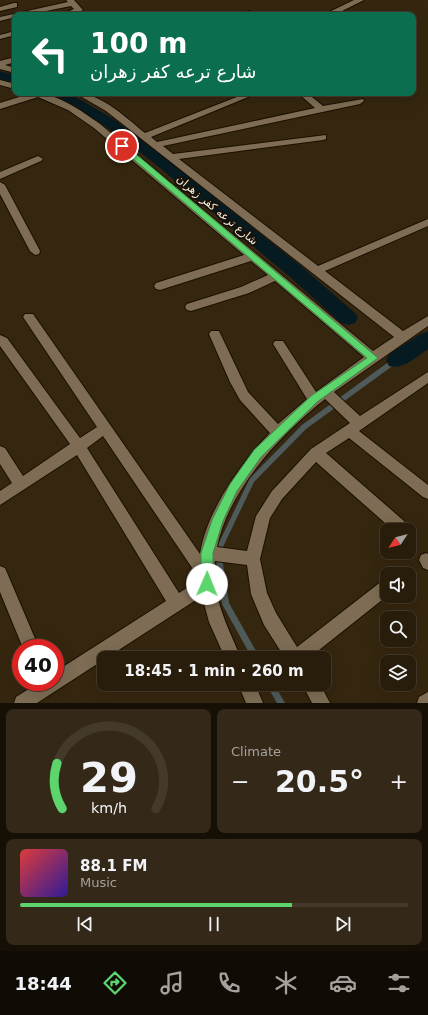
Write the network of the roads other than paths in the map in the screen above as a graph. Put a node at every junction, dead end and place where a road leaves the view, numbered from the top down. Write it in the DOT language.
graph roads {
  1 [pos="360,0"];
  2 [pos="72,1"];
  3 [pos="14,5"];
  4 [pos="2,7"];
  5 [pos="27,12"];
  6 [pos="74,12"];
  7 [pos="331,12"];
  8 [pos="12,16"];
  9 [pos="0,19"];
  10 [pos="12,34"];
  11 [pos="0,37"];
  12 [pos="12,60"];
  13 [pos="0,65"];
  14 [pos="12,70"];
  15 [pos="0,82"];
  16 [pos="12,86"];
  17 [pos="28,96"];
  18 [pos="44,96"];
  19 [pos="85,96"];
  20 [pos="246,96"];
  21 [pos="306,96"];
  22 [pos="360,101"];
  23 [pos="0,106"];
  24 [pos="321,109"];
  25 [pos="144,136"];
  26 [pos="323,137"];
  27 [pos="155,145"];
  28 [pos="172,157"];
  29 [pos="38,159"];
  30 [pos="0,176"];
  31 [pos="0,185"];
  32 [pos="428,222"];
  33 [pos="35,250"];
  34 [pos="254,256"];
  35 [pos="318,270"];
  36 [pos="277,276"];
  37 [pos="160,286"];
  38 [pos="191,307"];
  39 [pos="29,317"];
  40 [pos="428,320"];
  41 [pos="215,334"];
  42 [pos="402,337"];
  43 [pos="0,340"];
  44 [pos="279,344"];
  45 [pos="374,358"];
  46 [pos="428,377"];
  47 [pos="323,395"];
  48 [pos="105,428"];
  49 [pos="355,428"];
  50 [pos="278,433"];
  51 [pos="78,445"];
  52 [pos="0,452"];
  53 [pos="316,453"];
  54 [pos="21,485"];
  55 [pos="428,493"];
  56 [pos="0,499"];
  57 [pos="396,523"];
  58 [pos="212,554"];
  59 [pos="248,559"];
  60 [pos="0,573"];
  61 [pos="207,580"];
  62 [pos="380,591"];
  63 [pos="176,603"];
  64 [pos="28,639"];
  65 [pos="230,651"];
  66 [pos="291,651"];
  67 [pos="304,651"];
  68 [pos="64,673"];
  69 [pos="38,691"];
  70 [pos="249,691"];
  71 [pos="314,691"];
  72 [pos="428,700"];
  73 [pos="22,703"];
  74 [pos="254,703"];
  75 [pos="322,703"];
  76 [pos="424,703"];
  1 -- 7 [label="street"];
  2 -- 5 [label="street"];
  2 -- 6 [label="street"];
  3 -- 4 [label="street"];
  8 -- 9 [label="street"];
  10 -- 11 [label="street"];
  12 -- 13 [label="street"];
  13 -- 14 [label="street"];
  15 -- 16 [label="street"];
  17 -- 23 [label="street"];
  18 -- 34 [label="street, شارع ترعه كفر زهران"];
  19 -- 25 [label="street, شارع ترعه كفر زهران"];
  20 -- 25 [label="street"];
  21 -- 24 [label="street"];
  22 -- 24 [label="street"];
  24 -- 27 [label="street"];
  25 -- 27 [label="street, شارع ترعه كفر زهران"];
  26 -- 28 [label="street"];
  27 -- 28 [label="street, شارع ترعه كفر زهران"];
  28 -- 35 [label="street, شارع ترعه كفر زهران"];
  29 -- 30 [label="street"];
  31 -- 33 [label="street"];
  32 -- 35 [label="street"];
  34 -- 36 [label="street, شارع ترعه كفر زهران"];
  34 -- 37 [label="street"];
  35 -- 42 [label="street, شارع ترعه كفر زهران"];
  36 -- 38 [label="street"];
  36 -- 45 [label="street, شارع ترعه كفر زهران"];
  39 -- 48 [label="street"];
  40 -- 42 [label="street"];
  41 -- 50 [label="street"];
  42 -- 45 [label="street"];
  43 -- 51 [label="street"];
  44 -- 47 [label="street"];
  45 -- 47 [label="street"];
  46 -- 49 [label="street"];
  47 -- 49 [label="street"];
  47 -- 50 [label="street"];
  48 -- 51 [label="street"];
  48 -- 61 [label="street"];
  49 -- 53 [label="street"];
  49 -- 55 [label="street"];
  50 -- 58 [label="street"];
  51 -- 54 [label="street"];
  51 -- 63 [label="street"];
  52 -- 54 [label="street"];
  53 -- 57 [label="street"];
  53 -- 59 [label="street"];
  54 -- 56 [label="street"];
  58 -- 59 [label="street"];
  58 -- 61 [label="street"];
  59 -- 66 [label="street"];
  60 -- 64 [label="street"];
  61 -- 63 [label="street"];
  61 -- 65 [label="street"];
  62 -- 67 [label="street"];
  63 -- 68 [label="street"];
  69 -- 73 [label="street"];
  70 -- 74 [label="street"];
  71 -- 75 [label="street"];
  72 -- 76 [label="street"];
}
